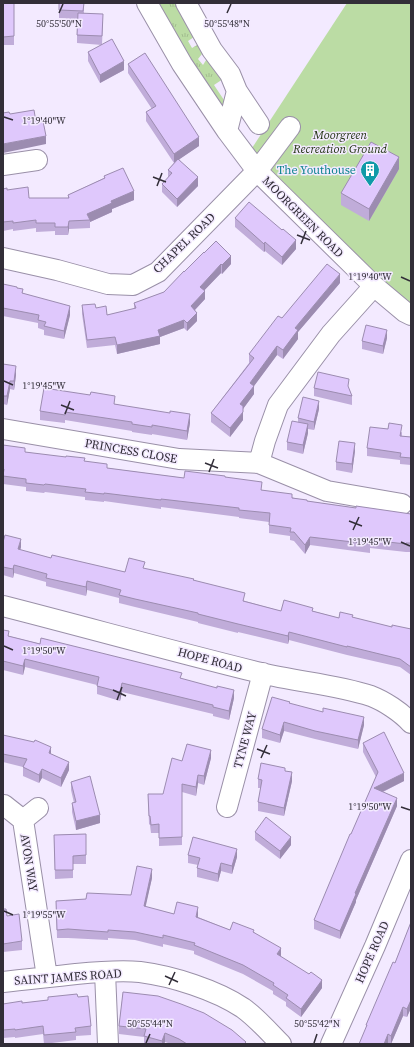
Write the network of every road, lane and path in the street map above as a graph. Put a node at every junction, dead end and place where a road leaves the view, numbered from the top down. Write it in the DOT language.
graph roads {
  1 [pos="147,3"];
  2 [pos="186,3"];
  3 [pos="237,90"];
  4 [pos="259,124"];
  5 [pos="290,127"];
  6 [pos="227,131"];
  7 [pos="38,160"];
  8 [pos="3,165"];
  9 [pos="257,170"];
  10 [pos="3,258"];
  11 [pos="374,286"];
  12 [pos="411,315"];
  13 [pos="3,429"];
  14 [pos="259,463"];
  15 [pos="402,504"];
  16 [pos="3,606"];
  17 [pos="263,674"];
  18 [pos="411,723"];
  19 [pos="4,805"];
  20 [pos="226,807"];
  21 [pos="411,860"];
  22 [pos="104,972"];
  23 [pos="47,977"];
  24 [pos="3,982"];
  25 [pos="108,1044"];
  26 [pos="281,1044"];
  27 [pos="331,1044"];
  1 -- 6 [label="street, MOORGREEN ROAD"];
  2 -- 3 [label="street"];
  3 -- 4 [label="street"];
  3 -- 6 [label="street"];
  5 -- 9 [label="street, CHAPEL ROAD"];
  6 -- 9 [label="street, MOORGREEN ROAD"];
  7 -- 8 [label="street"];
  9 -- 10 [label="street, CHAPEL ROAD"];
  9 -- 11 [label="street, MOORGREEN ROAD"];
  11 -- 12 [label="street, MOORGREEN ROAD"];
  11 -- 14 [label="street"];
  13 -- 14 [label="street, PRINCESS CLOSE"];
  14 -- 15 [label="street, PRINCESS CLOSE"];
  16 -- 17 [label="street, HOPE ROAD"];
  17 -- 18 [label="street, HOPE ROAD"];
  17 -- 20 [label="street, TYNE WAY"];
  19 -- 23 [label="street, AVON WAY"];
  21 -- 27 [label="street, HOPE ROAD"];
  22 -- 23 [label="street, SAINT JAMES ROAD"];
  22 -- 25 [label="street"];
  22 -- 26 [label="street, SAINT JAMES ROAD"];
  23 -- 24 [label="street, SAINT JAMES ROAD"];
}
